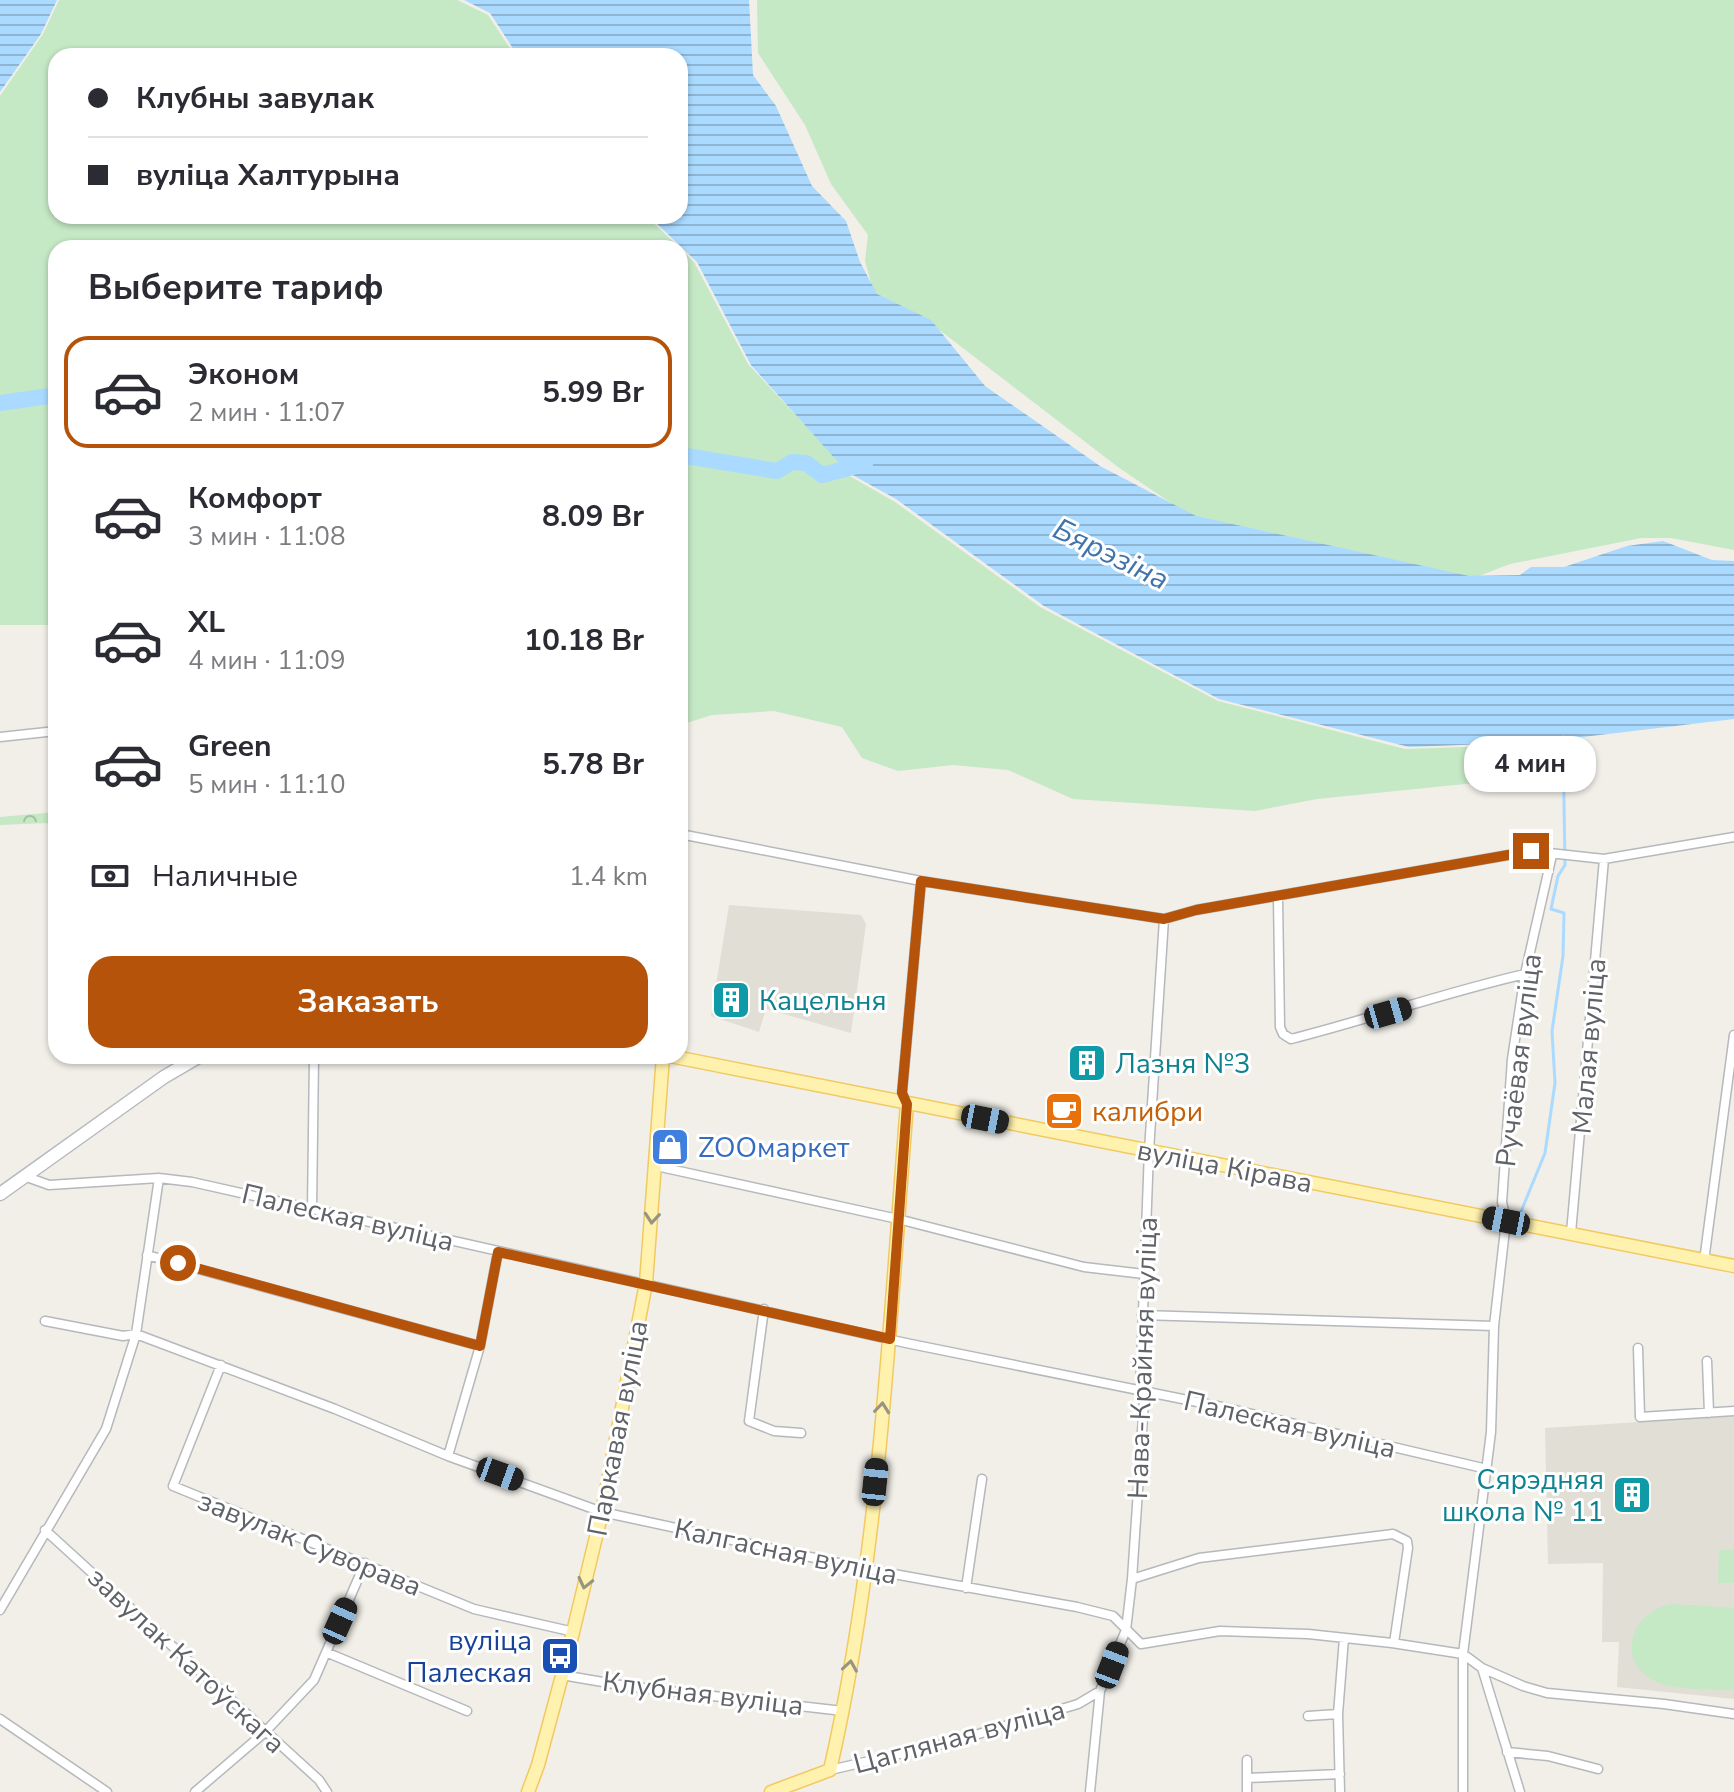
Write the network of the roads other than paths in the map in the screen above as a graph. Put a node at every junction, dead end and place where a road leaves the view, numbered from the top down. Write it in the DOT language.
graph roads {
  1 [pos="48,732"];
  2 [pos="0,737"];
  3 [pos="688,837"];
  4 [pos="1734,837"];
  5 [pos="1556,856"];
  6 [pos="1604,859"];
  7 [pos="921,881"];
  8 [pos="1278,898"];
  9 [pos="1164,919"];
  10 [pos="1525,974"];
  11 [pos="1734,1035"];
  12 [pos="688,1060"];
  13 [pos="186,1064"];
  14 [pos="314,1064"];
  15 [pos="662,1064"];
  16 [pos="907,1104"];
  17 [pos="1149,1151"];
  18 [pos="656,1166"];
  19 [pos="24,1176"];
  20 [pos="159,1178"];
  21 [pos="0,1194"];
  22 [pos="312,1209"];
  23 [pos="898,1219"];
  24 [pos="1506,1221"];
  25 [pos="1571,1233"];
  26 [pos="498,1252"];
  27 [pos="147,1255"];
  28 [pos="1704,1261"];
  29 [pos="1734,1266"];
  30 [pos="1144,1274"];
  31 [pos="646,1283"];
  32 [pos="764,1309"];
  33 [pos="1142,1315"];
  34 [pos="45,1321"];
  35 [pos="1494,1326"];
  36 [pos="136,1334"];
  37 [pos="890,1339"];
  38 [pos="480,1346"];
  39 [pos="1638,1348"];
  40 [pos="1707,1361"];
  41 [pos="221,1365"];
  42 [pos="1140,1392"];
  43 [pos="1734,1411"];
  44 [pos="1709,1413"];
  45 [pos="801,1433"];
  46 [pos="448,1456"];
  47 [pos="1487,1469"];
  48 [pos="982,1479"];
  49 [pos="602,1512"];
  50 [pos="45,1530"];
  51 [pos="365,1563"];
  52 [pos="866,1569"];
  53 [pos="1132,1579"];
  54 [pos="966,1588"];
  55 [pos="0,1610"];
  56 [pos="1126,1630"];
  57 [pos="574,1632"];
  58 [pos="1344,1638"];
  59 [pos="1394,1643"];
  60 [pos="328,1653"];
  61 [pos="1463,1654"];
  62 [pos="1482,1668"];
  63 [pos="562,1675"];
  64 [pos="1100,1691"];
  65 [pos="467,1711"];
  66 [pos="843,1711"];
  67 [pos="1338,1714"];
  68 [pos="1734,1714"];
  69 [pos="1308,1716"];
  70 [pos="0,1719"];
  71 [pos="265,1732"];
  72 [pos="1507,1752"];
  73 [pos="1247,1760"];
  74 [pos="1598,1769"];
  75 [pos="830,1770"];
  76 [pos="1340,1774"];
  77 [pos="1247,1778"];
  78 [pos="107,1792"];
  79 [pos="195,1792"];
  80 [pos="327,1792"];
  81 [pos="528,1792"];
  82 [pos="771,1792"];
  83 [pos="1090,1792"];
  84 [pos="1247,1792"];
  85 [pos="1340,1792"];
  86 [pos="1463,1792"];
  87 [pos="1520,1792"];
  1 -- 2 [label="street"];
  3 -- 7 [label="street"];
  4 -- 6 [label="street"];
  5 -- 6 [label="street"];
  5 -- 8 [label="street"];
  5 -- 10 [label="street, Ручаёвая вуліца"];
  6 -- 25 [label="street, Малая вуліца"];
  7 -- 9 [label="street"];
  7 -- 16 [label="street, Клубная вуліца"];
  8 -- 9 [label="street"];
  8 -- 10 [label="street"];
  9 -- 17 [label="street, Нава-Крайняя вуліца"];
  10 -- 24 [label="street, Ручаёвая вуліца"];
  11 -- 28 [label="street"];
  12 -- 16 [label="main road, вуліца Кірава"];
  13 -- 19 [label="main road"];
  14 -- 22 [label="street"];
  15 -- 18 [label="main road, Паркавая вуліца"];
  16 -- 17 [label="main road, вуліца Кірава"];
  16 -- 23 [label="main road, Клубная вуліца"];
  17 -- 24 [label="main road, вуліца Кірава"];
  17 -- 30 [label="street, Нава-Крайняя вуліца"];
  18 -- 23 [label="street"];
  18 -- 31 [label="main road, Паркавая вуліца, one-way"];
  19 -- 20 [label="street, Палеская вуліца"];
  19 -- 21 [label="main road"];
  20 -- 22 [label="street, Палеская вуліца"];
  20 -- 27 [label="street"];
  22 -- 26 [label="street, Палеская вуліца"];
  23 -- 30 [label="street"];
  23 -- 37 [label="main road, Клубная вуліца"];
  24 -- 25 [label="main road, вуліца Кірава"];
  24 -- 35 [label="street, Ручаёвая вуліца"];
  25 -- 28 [label="main road, вуліца Кірава"];
  26 -- 31 [label="street, Палеская вуліца"];
  26 -- 38 [label="street"];
  27 -- 36 [label="street"];
  27 -- 38 [label="street"];
  28 -- 29 [label="main road, вуліца Кірава"];
  30 -- 33 [label="street, Нава-Крайняя вуліца"];
  31 -- 32 [label="street, Палеская вуліца"];
  31 -- 49 [label="main road, Паркавая вуліца"];
  32 -- 37 [label="street, Палеская вуліца"];
  32 -- 45 [label="street"];
  33 -- 35 [label="street"];
  33 -- 42 [label="street, Нава-Крайняя вуліца"];
  34 -- 36 [label="street, Калгасная вуліца"];
  35 -- 47 [label="street, Ручаёвая вуліца"];
  36 -- 41 [label="street, Калгасная вуліца"];
  36 -- 50 [label="street"];
  37 -- 42 [label="street, Палеская вуліца"];
  52 -- 37 [label="main road, Клубная вуліца, one-way"];
  38 -- 46 [label="street"];
  39 -- 44 [label="street"];
  40 -- 44 [label="street"];
  41 -- 46 [label="street, Калгасная вуліца"];
  41 -- 51 [label="street, завулак Суворава"];
  42 -- 47 [label="street, Палеская вуліца"];
  42 -- 53 [label="street, Нава-Крайняя вуліца"];
  43 -- 44 [label="street"];
  46 -- 49 [label="street, Калгасная вуліца"];
  47 -- 61 [label="street, Ручаёвая вуліца"];
  48 -- 54 [label="street"];
  49 -- 52 [label="street, Калгасная вуліца"];
  49 -- 57 [label="main road, Паркавая вуліца, one-way"];
  50 -- 55 [label="street"];
  50 -- 71 [label="street, завулак Катоўскага"];
  51 -- 57 [label="street, завулак Суворава"];
  51 -- 60 [label="street"];
  52 -- 54 [label="street, Калгасная вуліца"];
  66 -- 52 [label="main road, Клубная вуліца, one-way"];
  53 -- 56 [label="street, Нава-Крайняя вуліца"];
  53 -- 59 [label="street"];
  54 -- 56 [label="street, Калгасная вуліца"];
  56 -- 58 [label="street"];
  56 -- 64 [label="street, Нава-Крайняя вуліца"];
  57 -- 63 [label="main road, Паркавая вуліца"];
  58 -- 59 [label="street"];
  58 -- 67 [label="street"];
  59 -- 61 [label="street"];
  60 -- 65 [label="street"];
  60 -- 71 [label="street"];
  61 -- 62 [label="street"];
  61 -- 86 [label="street, Ручаёвая вуліца"];
  62 -- 68 [label="street"];
  62 -- 72 [label="street"];
  63 -- 66 [label="street, Клубная вуліца"];
  63 -- 81 [label="main road, Паркавая вуліца"];
  64 -- 75 [label="street, Цагляная вуліца"];
  64 -- 83 [label="street, Нава-Крайняя вуліца"];
  66 -- 75 [label="main road, Клубная вуліца"];
  67 -- 69 [label="street"];
  67 -- 76 [label="street"];
  70 -- 78 [label="street"];
  71 -- 79 [label="street"];
  71 -- 80 [label="street, завулак Катоўскага"];
  72 -- 74 [label="street"];
  72 -- 87 [label="street"];
  73 -- 77 [label="street"];
  75 -- 82 [label="main road, Цагляная вуліца"];
  76 -- 77 [label="street"];
  76 -- 85 [label="street"];
  77 -- 84 [label="street"];
}
